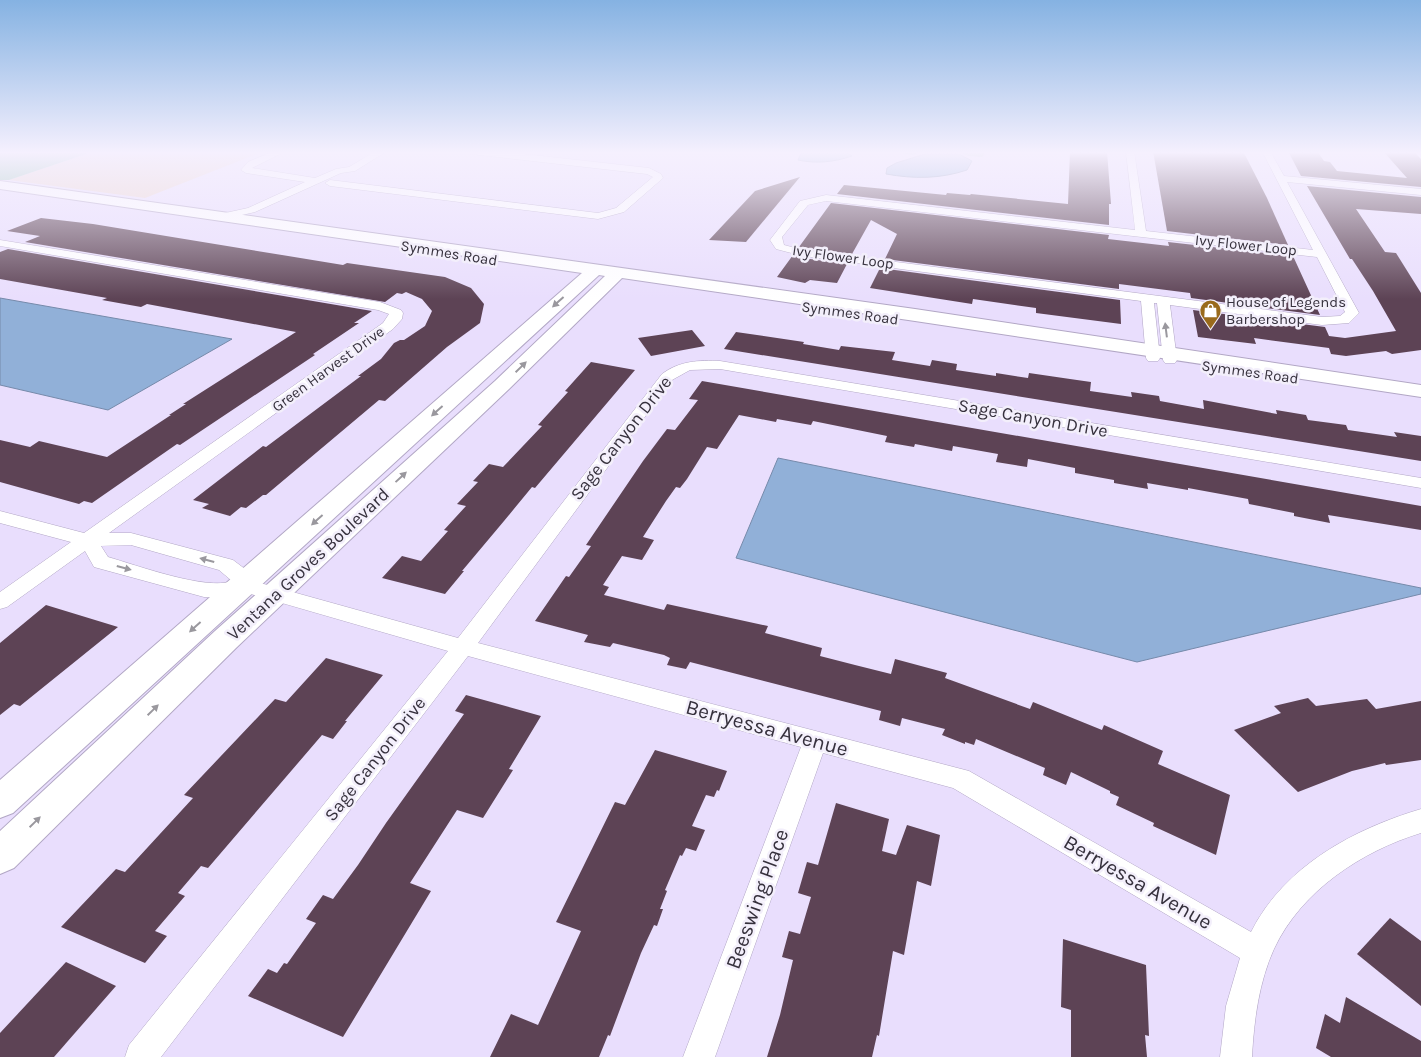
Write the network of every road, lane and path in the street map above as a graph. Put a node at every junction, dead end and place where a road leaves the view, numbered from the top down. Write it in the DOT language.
graph roads {
  1 [pos="105,200"];
  2 [pos="273,200"];
  3 [pos="293,200"];
  4 [pos="471,200"];
  5 [pos="631,200"];
  6 [pos="816,200"];
  7 [pos="846,200"];
  8 [pos="1137,200"];
  9 [pos="1294,200"];
  10 [pos="220,217"];
  11 [pos="262,223"];
  12 [pos="1141,234"];
  13 [pos="0,243"];
  14 [pos="1321,254"];
  15 [pos="604,274"];
  16 [pos="1147,298"];
  17 [pos="1163,300"];
  18 [pos="1161,355"];
  19 [pos="1421,391"];
  20 [pos="1421,395"];
  21 [pos="1421,483"];
  22 [pos="0,517"];
  23 [pos="88,540"];
  24 [pos="243,585"];
  25 [pos="276,594"];
  26 [pos="0,602"];
  27 [pos="463,647"];
  28 [pos="815,741"];
  29 [pos="0,802"];
  30 [pos="1421,821"];
  31 [pos="0,856"];
  32 [pos="1258,952"];
  33 [pos="141,1057"];
  34 [pos="699,1057"];
  35 [pos="1236,1057"];
  1 -- 10 [label="street, Symmes Road"];
  2 -- 10 [label="street"];
  3 -- 11 [label="street"];
  4 -- 5 [label="street"];
  6 -- 16 [label="street, Ivy Flower Loop"];
  7 -- 12 [label="street, Ivy Flower Loop"];
  8 -- 12 [label="street"];
  9 -- 14 [label="street, Ivy Flower Loop"];
  10 -- 11 [label="street, Symmes Road"];
  11 -- 15 [label="street, Symmes Road"];
  12 -- 14 [label="street, Ivy Flower Loop"];
  13 -- 23 [label="street, Green Harvest Drive"];
  14 -- 17 [label="street, Ivy Flower Loop"];
  15 -- 18 [label="street, Symmes Road"];
  15 -- 24 [label="street, Ventana Groves Boulevard, one-way"];
  25 -- 15 [label="street, Ventana Groves Boulevard, one-way"];
  16 -- 17 [label="street, Ivy Flower Loop"];
  16 -- 18 [label="street"];
  18 -- 17 [label="street, one-way"];
  18 -- 19 [label="street, Symmes Road"];
  18 -- 20 [label="street, Symmes Road"];
  21 -- 27 [label="street, Sage Canyon Drive"];
  22 -- 23 [label="street"];
  24 -- 23 [label="street, one-way"];
  23 -- 24 [label="street, Berryessa Avenue, one-way"];
  23 -- 26 [label="street, Green Harvest Drive"];
  24 -- 25 [label="street, Berryessa Avenue"];
  24 -- 29 [label="street, Ventana Groves Boulevard, one-way"];
  25 -- 27 [label="street, Berryessa Avenue"];
  31 -- 25 [label="street, Ventana Groves Boulevard, one-way"];
  27 -- 28 [label="street, Berryessa Avenue"];
  27 -- 33 [label="street, Sage Canyon Drive"];
  28 -- 32 [label="street, Berryessa Avenue"];
  28 -- 34 [label="street, Beeswing Place"];
  30 -- 32 [label="street"];
  32 -- 35 [label="street"];
}
